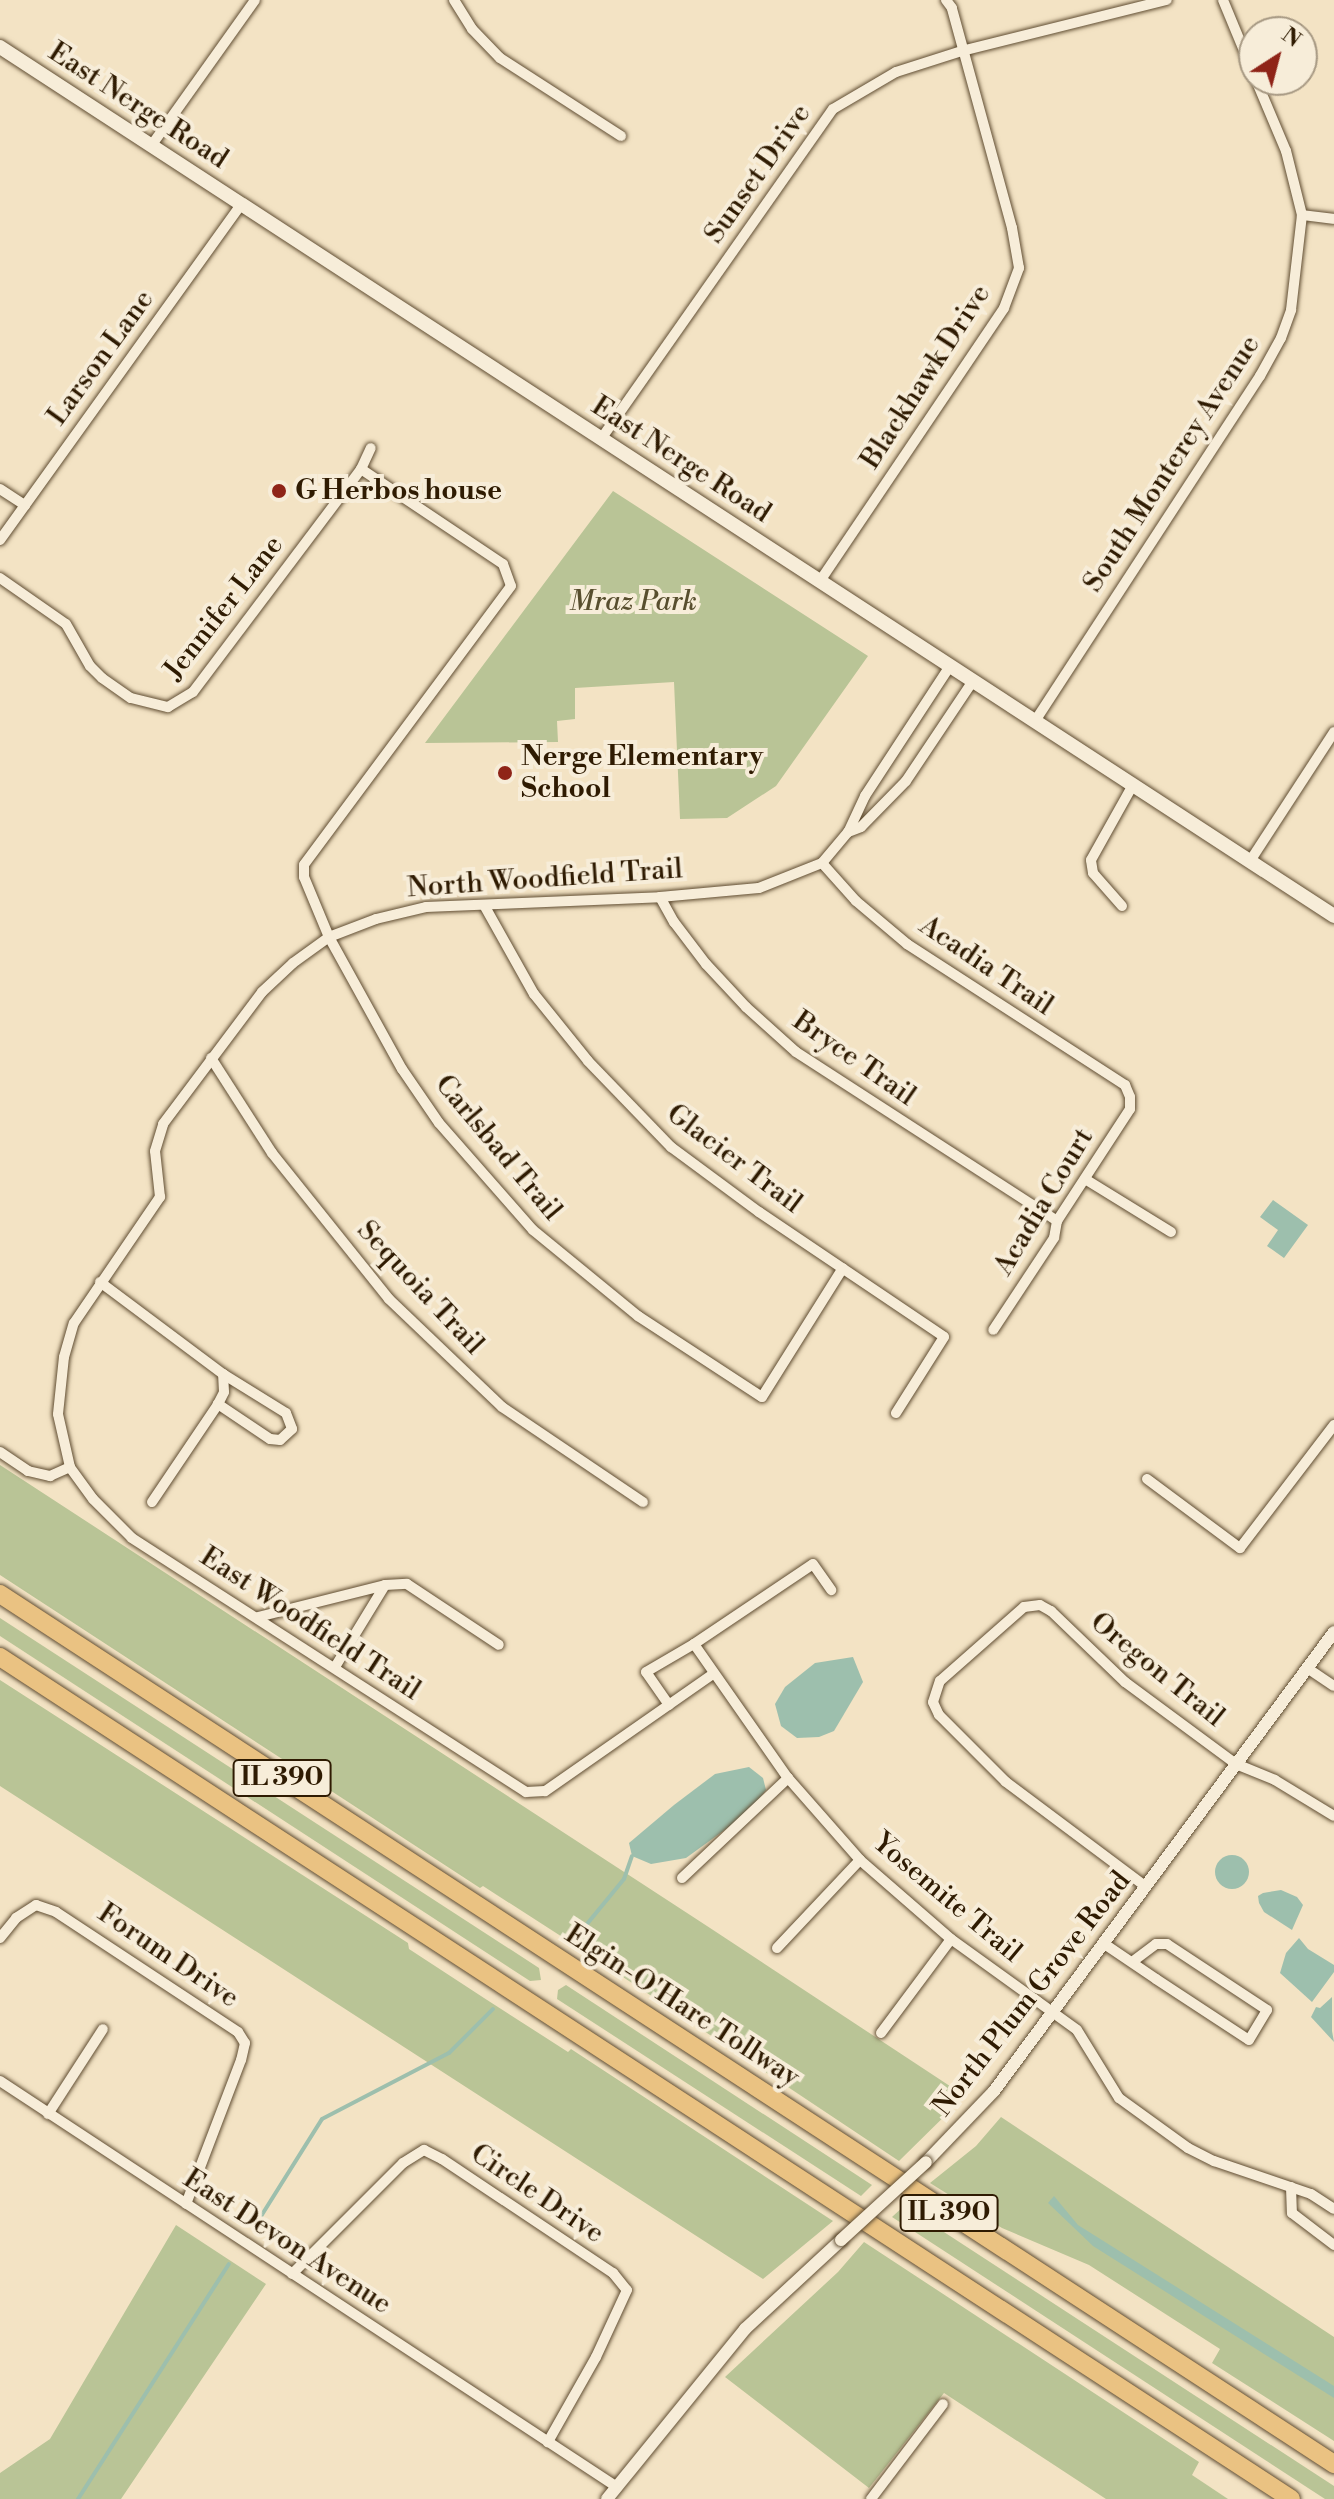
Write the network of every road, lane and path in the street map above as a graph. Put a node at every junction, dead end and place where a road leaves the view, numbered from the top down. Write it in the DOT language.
graph roads {
  1 [pos="255,0"];
  2 [pos="454,0"];
  3 [pos="946,0"];
  4 [pos="1167,0"];
  5 [pos="1223,0"];
  6 [pos="1238,37"];
  7 [pos="0,47"];
  8 [pos="962,51"];
  9 [pos="1263,96"];
  10 [pos="621,136"];
  11 [pos="151,146"];
  12 [pos="241,204"];
  13 [pos="1302,215"];
  14 [pos="1334,219"];
  15 [pos="601,439"];
  16 [pos="371,448"];
  17 [pos="361,469"];
  18 [pos="0,489"];
  19 [pos="25,505"];
  20 [pos="0,540"];
  21 [pos="0,578"];
  22 [pos="820,581"];
  23 [pos="950,666"];
  24 [pos="973,681"];
  25 [pos="1035,721"];
  26 [pos="1334,732"];
  27 [pos="1133,785"];
  28 [pos="848,832"];
  29 [pos="1250,861"];
  30 [pos="822,863"];
  31 [pos="660,897"];
  32 [pos="484,905"];
  33 [pos="1122,906"];
  34 [pos="1334,916"];
  35 [pos="329,937"];
  36 [pos="211,1058"];
  37 [pos="1130,1097"];
  38 [pos="1085,1179"];
  39 [pos="1057,1221"];
  40 [pos="1171,1232"];
  41 [pos="843,1268"];
  42 [pos="100,1282"];
  43 [pos="993,1330"];
  44 [pos="223,1374"];
  45 [pos="218,1404"];
  46 [pos="896,1413"];
  47 [pos="1334,1425"];
  48 [pos="0,1452"];
  49 [pos="70,1467"];
  50 [pos="1147,1479"];
  51 [pos="152,1502"];
  52 [pos="643,1502"];
  53 [pos="385,1585"];
  54 [pos="831,1590"];
  55 [pos="0,1594"];
  56 [pos="258,1617"];
  57 [pos="1334,1632"];
  58 [pos="694,1644"];
  59 [pos="499,1645"];
  60 [pos="0,1657"];
  61 [pos="335,1667"];
  62 [pos="1307,1668"];
  63 [pos="713,1674"];
  64 [pos="1334,1686"];
  65 [pos="669,1705"];
  66 [pos="1236,1764"];
  67 [pos="788,1778"];
  68 [pos="1334,1816"];
  69 [pos="860,1860"];
  70 [pos="682,1878"];
  71 [pos="1145,1886"];
  72 [pos="0,1938"];
  73 [pos="951,1939"];
  74 [pos="1103,1943"];
  75 [pos="777,1948"];
  76 [pos="1132,1962"];
  77 [pos="1053,2011"];
  78 [pos="103,2029"];
  79 [pos="881,2033"];
  80 [pos="0,2081"];
  81 [pos="48,2114"];
  82 [pos="1291,2187"];
  83 [pos="186,2204"];
  84 [pos="1334,2209"];
  85 [pos="1334,2245"];
  86 [pos="292,2274"];
  87 [pos="943,2404"];
  88 [pos="548,2442"];
  89 [pos="1334,2464"];
  90 [pos="617,2487"];
  91 [pos="607,2499"];
  92 [pos="871,2499"];
  93 [pos="1291,2499"];
  1 -- 11 [label="street"];
  2 -- 10 [label="street"];
  3 -- 8 [label="street, Blackhawk Drive"];
  4 -- 8 [label="street, Sunset Drive"];
  5 -- 6 [label="street, South Monterey Avenue"];
  7 -- 11 [label="main road, East Nerge Road"];
  8 -- 15 [label="street, Sunset Drive"];
  8 -- 22 [label="street, Blackhawk Drive"];
  9 -- 13 [label="street, South Monterey Avenue"];
  11 -- 12 [label="main road, East Nerge Road"];
  12 -- 15 [label="main road, East Nerge Road"];
  12 -- 19 [label="street, Larson Lane"];
  13 -- 14 [label="street"];
  13 -- 25 [label="street, South Monterey Avenue"];
  15 -- 22 [label="main road, East Nerge Road"];
  16 -- 17 [label="street, Jennifer Lane"];
  17 -- 21 [label="street, Jennifer Lane"];
  17 -- 35 [label="street"];
  18 -- 19 [label="street"];
  19 -- 20 [label="street, Larson Lane"];
  22 -- 23 [label="main road, East Nerge Road"];
  23 -- 24 [label="main road, East Nerge Road"];
  23 -- 28 [label="street, North Woodfield Trail"];
  24 -- 25 [label="main road, East Nerge Road"];
  24 -- 28 [label="street, North Woodfield Trail"];
  25 -- 27 [label="main road, East Nerge Road"];
  26 -- 29 [label="street"];
  27 -- 29 [label="main road, East Nerge Road"];
  27 -- 33 [label="street"];
  28 -- 30 [label="street, North Woodfield Trail"];
  29 -- 34 [label="main road, East Nerge Road"];
  30 -- 31 [label="street, North Woodfield Trail"];
  30 -- 37 [label="street, Acadia Trail"];
  31 -- 32 [label="street, North Woodfield Trail"];
  31 -- 39 [label="street, Bryce Trail"];
  32 -- 35 [label="street, North Woodfield Trail"];
  32 -- 41 [label="street, Glacier Trail"];
  35 -- 36 [label="street, North Woodfield Trail"];
  35 -- 41 [label="street, Carlsbad Trail"];
  36 -- 42 [label="street, North Woodfield Trail"];
  36 -- 52 [label="street, Sequoia Trail"];
  37 -- 38 [label="street, Acadia Court"];
  38 -- 39 [label="street, Acadia Court"];
  38 -- 40 [label="street"];
  39 -- 43 [label="street, Acadia Court"];
  41 -- 46 [label="street, Glacier Trail"];
  42 -- 44 [label="street"];
  42 -- 49 [label="street, North Woodfield Trail"];
  44 -- 45 [label="street"];
  44 -- 45 [label="street"];
  45 -- 51 [label="street"];
  47 -- 50 [label="street"];
  48 -- 49 [label="street"];
  49 -- 56 [label="street, East Woodfield Trail"];
  53 -- 56 [label="street"];
  53 -- 59 [label="street"];
  53 -- 61 [label="street"];
  54 -- 58 [label="street"];
  55 -- 89 [label="highway, Elgin-O'Hare Tollway / IL 390"];
  56 -- 61 [label="street, East Woodfield Trail"];
  57 -- 62 [label="street, North Plum Grove Road"];
  58 -- 63 [label="street, Yosemite Trail"];
  58 -- 65 [label="street"];
  60 -- 93 [label="highway, IL 390"];
  61 -- 65 [label="street, East Woodfield Trail"];
  62 -- 64 [label="street"];
  62 -- 66 [label="street, North Plum Grove Road"];
  63 -- 65 [label="street"];
  63 -- 67 [label="street, Yosemite Trail"];
  66 -- 68 [label="street, Oregon Trail"];
  66 -- 71 [label="street, North Plum Grove Road"];
  66 -- 71 [label="street, Oregon Trail"];
  67 -- 69 [label="street, Yosemite Trail"];
  67 -- 70 [label="street"];
  69 -- 73 [label="street, Yosemite Trail"];
  69 -- 75 [label="street"];
  71 -- 74 [label="street, North Plum Grove Road"];
  72 -- 83 [label="street, Forum Drive"];
  73 -- 77 [label="street, Yosemite Trail"];
  73 -- 79 [label="street"];
  74 -- 76 [label="street"];
  74 -- 77 [label="street, North Plum Grove Road"];
  76 -- 76 [label="street"];
  77 -- 82 [label="street, Yosemite Trail"];
  77 -- 90 [label="street, North Plum Grove Road, bridge"];
  78 -- 81 [label="street"];
  80 -- 81 [label="street, East Devon Avenue"];
  81 -- 83 [label="street, East Devon Avenue"];
  82 -- 84 [label="street, Yosemite Trail"];
  82 -- 85 [label="street"];
  83 -- 86 [label="street, East Devon Avenue"];
  86 -- 88 [label="street, East Devon Avenue"];
  86 -- 88 [label="street, Circle Drive"];
  87 -- 92 [label="street"];
  88 -- 90 [label="street, East Devon Avenue"];
  90 -- 91 [label="street, North Plum Grove Road"];
}
